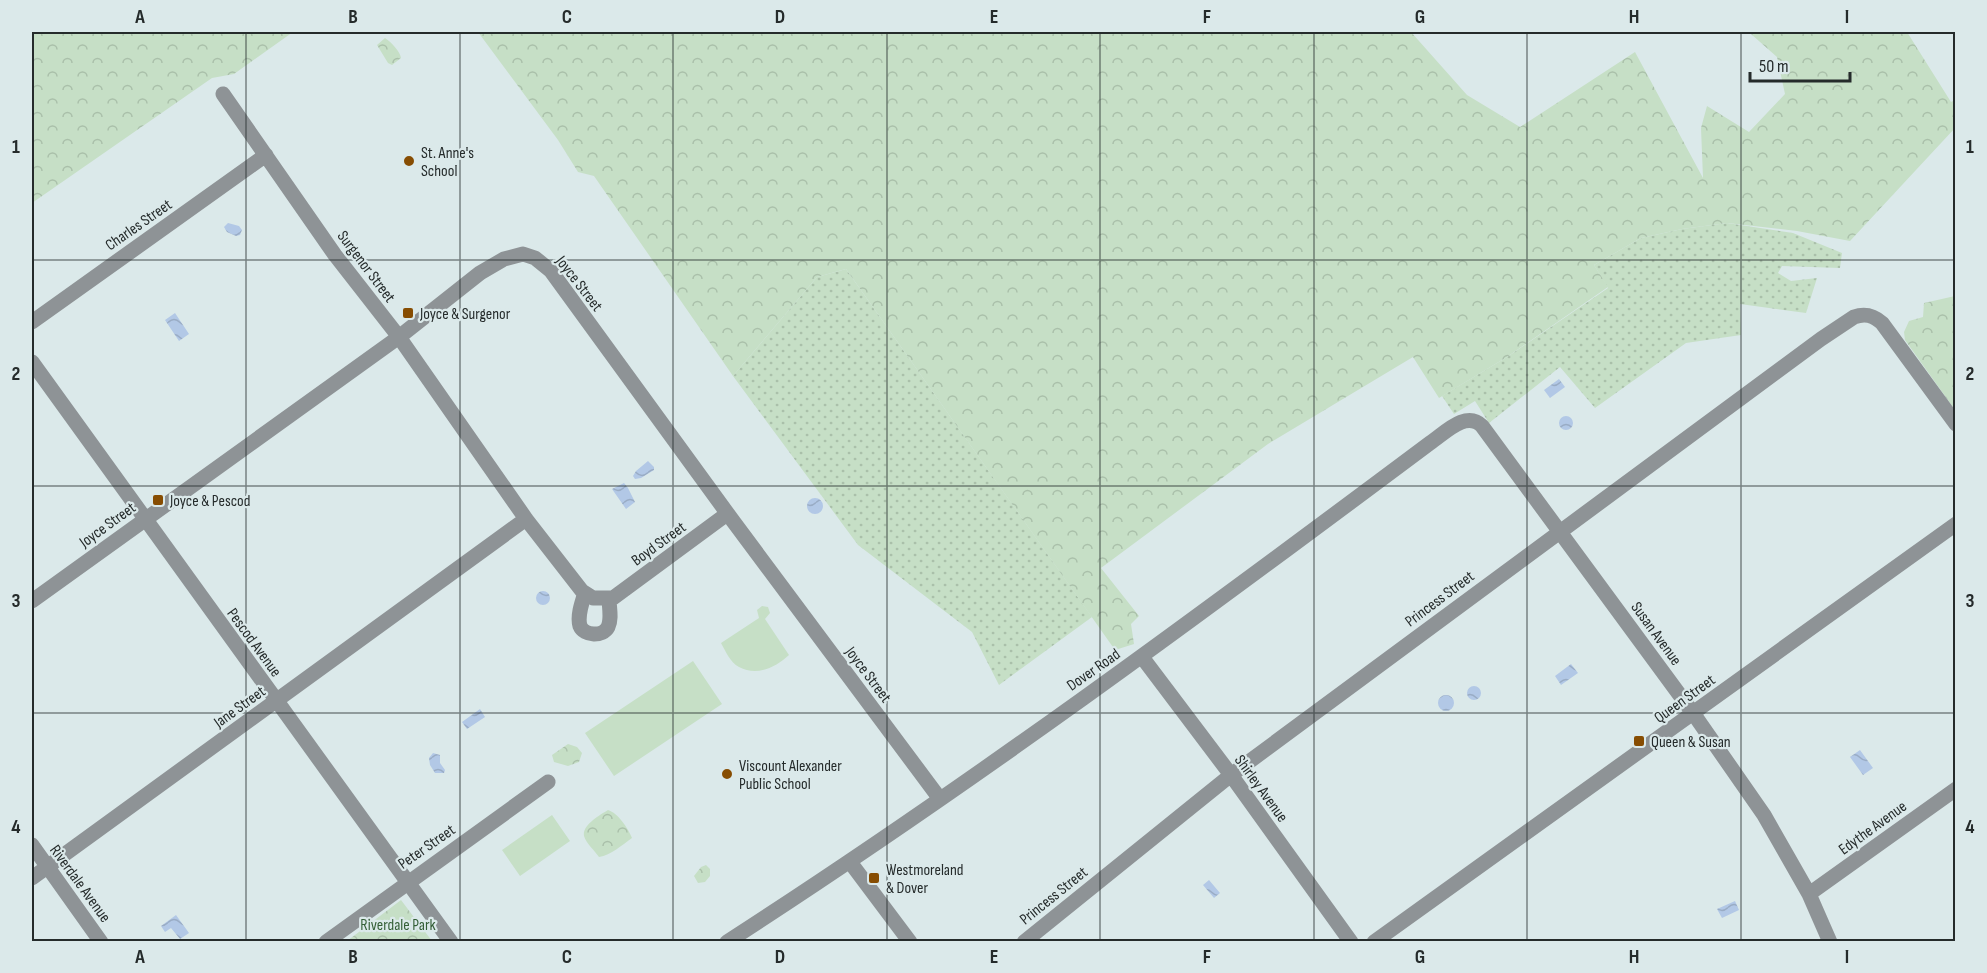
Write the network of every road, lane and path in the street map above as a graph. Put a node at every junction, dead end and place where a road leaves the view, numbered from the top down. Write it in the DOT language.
graph roads {
  1 [pos="223,94"];
  2 [pos="266,155"];
  3 [pos="32,322"];
  4 [pos="399,338"];
  5 [pos="32,362"];
  6 [pos="1474,420"];
  7 [pos="1956,424"];
  8 [pos="727,514"];
  9 [pos="146,519"];
  10 [pos="526,519"];
  11 [pos="1956,524"];
  12 [pos="1560,530"];
  13 [pos="585,593"];
  14 [pos="609,598"];
  15 [pos="32,601"];
  16 [pos="1142,657"];
  17 [pos="276,702"];
  18 [pos="1693,713"];
  19 [pos="1231,775"];
  20 [pos="548,782"];
  21 [pos="1956,789"];
  22 [pos="940,799"];
  23 [pos="32,845"];
  24 [pos="850,862"];
  25 [pos="47,867"];
  26 [pos="32,878"];
  27 [pos="409,881"];
  28 [pos="1809,894"];
  29 [pos="101,942"];
  30 [pos="326,942"];
  31 [pos="451,942"];
  32 [pos="727,942"];
  33 [pos="910,942"];
  34 [pos="1023,942"];
  35 [pos="1351,942"];
  36 [pos="1374,942"];
  37 [pos="1830,942"];
  1 -- 2 [label="street, Surgenor Street"];
  2 -- 3 [label="street, Charles Street"];
  2 -- 4 [label="street, Surgenor Street"];
  4 -- 8 [label="street, Joyce Street"];
  4 -- 9 [label="street, Joyce Street"];
  4 -- 10 [label="street, Surgenor Street"];
  5 -- 9 [label="street, Pescod Avenue"];
  6 -- 12 [label="street, Susan Avenue"];
  6 -- 16 [label="street, Dover Road"];
  7 -- 12 [label="street, Princess Street"];
  8 -- 14 [label="street, Boyd Street"];
  8 -- 22 [label="street, Joyce Street"];
  9 -- 15 [label="street, Joyce Street"];
  9 -- 17 [label="street, Pescod Avenue"];
  10 -- 13 [label="street"];
  10 -- 17 [label="street, Jane Street"];
  11 -- 18 [label="street, Queen Street"];
  12 -- 18 [label="street, Susan Avenue"];
  12 -- 19 [label="street, Princess Street"];
  13 -- 14 [label="street"];
  13 -- 14 [label="street"];
  16 -- 19 [label="street, Shirley Avenue"];
  16 -- 22 [label="street, Dover Road"];
  17 -- 25 [label="street, Jane Street"];
  17 -- 27 [label="street, Pescod Avenue"];
  18 -- 28 [label="street, Susan Avenue"];
  18 -- 36 [label="street, Queen Street"];
  19 -- 34 [label="street, Princess Street"];
  19 -- 35 [label="street, Shirley Avenue"];
  20 -- 27 [label="street, Peter Street"];
  21 -- 28 [label="street, Edythe Avenue"];
  22 -- 24 [label="street, Dover Road"];
  23 -- 25 [label="street, Riverdale Avenue"];
  24 -- 32 [label="street, Dover Road"];
  24 -- 33 [label="street"];
  25 -- 26 [label="street, Jane Street"];
  25 -- 29 [label="street, Riverdale Avenue"];
  27 -- 30 [label="street, Peter Street"];
  27 -- 31 [label="street, Pescod Avenue"];
  28 -- 37 [label="street, Susan Avenue"];
}
